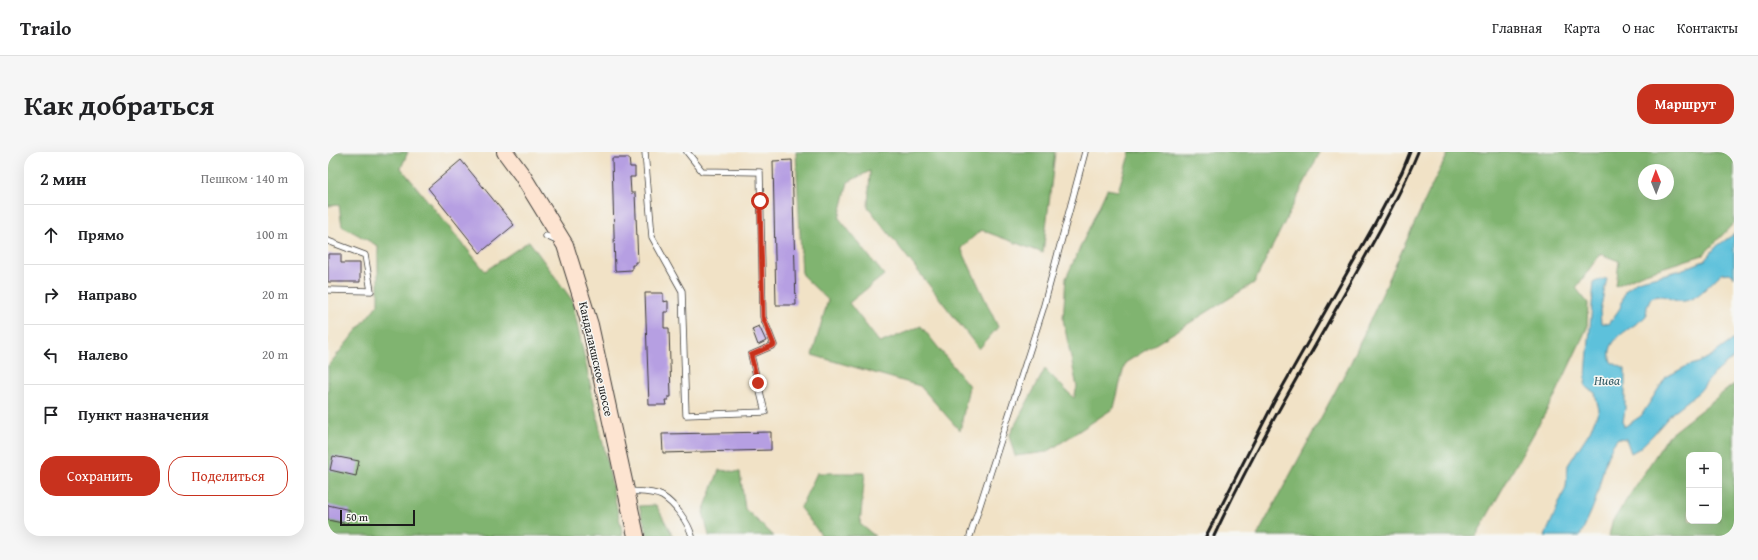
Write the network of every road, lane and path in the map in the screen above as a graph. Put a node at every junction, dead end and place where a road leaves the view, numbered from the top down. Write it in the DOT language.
graph roads {
  1 [pos="505,152"];
  2 [pos="645,152"];
  3 [pos="687,152"];
  4 [pos="1085,152"];
  5 [pos="546,236"];
  6 [pos="328,241"];
  7 [pos="565,245"];
  8 [pos="328,290"];
  9 [pos="626,491"];
  10 [pos="636,536"];
  11 [pos="692,536"];
  12 [pos="970,536"];
  1 -- 7 [label="main road, Кандалакшское шоссе"];
  2 -- 3 [label="lane"];
  4 -- 12 [label="lane"];
  5 -- 7 [label="lane"];
  6 -- 8 [label="lane"];
  7 -- 9 [label="main road, Кандалакшское шоссе"];
  9 -- 10 [label="main road, Кандалакшское шоссе"];
  9 -- 11 [label="lane"];
}
